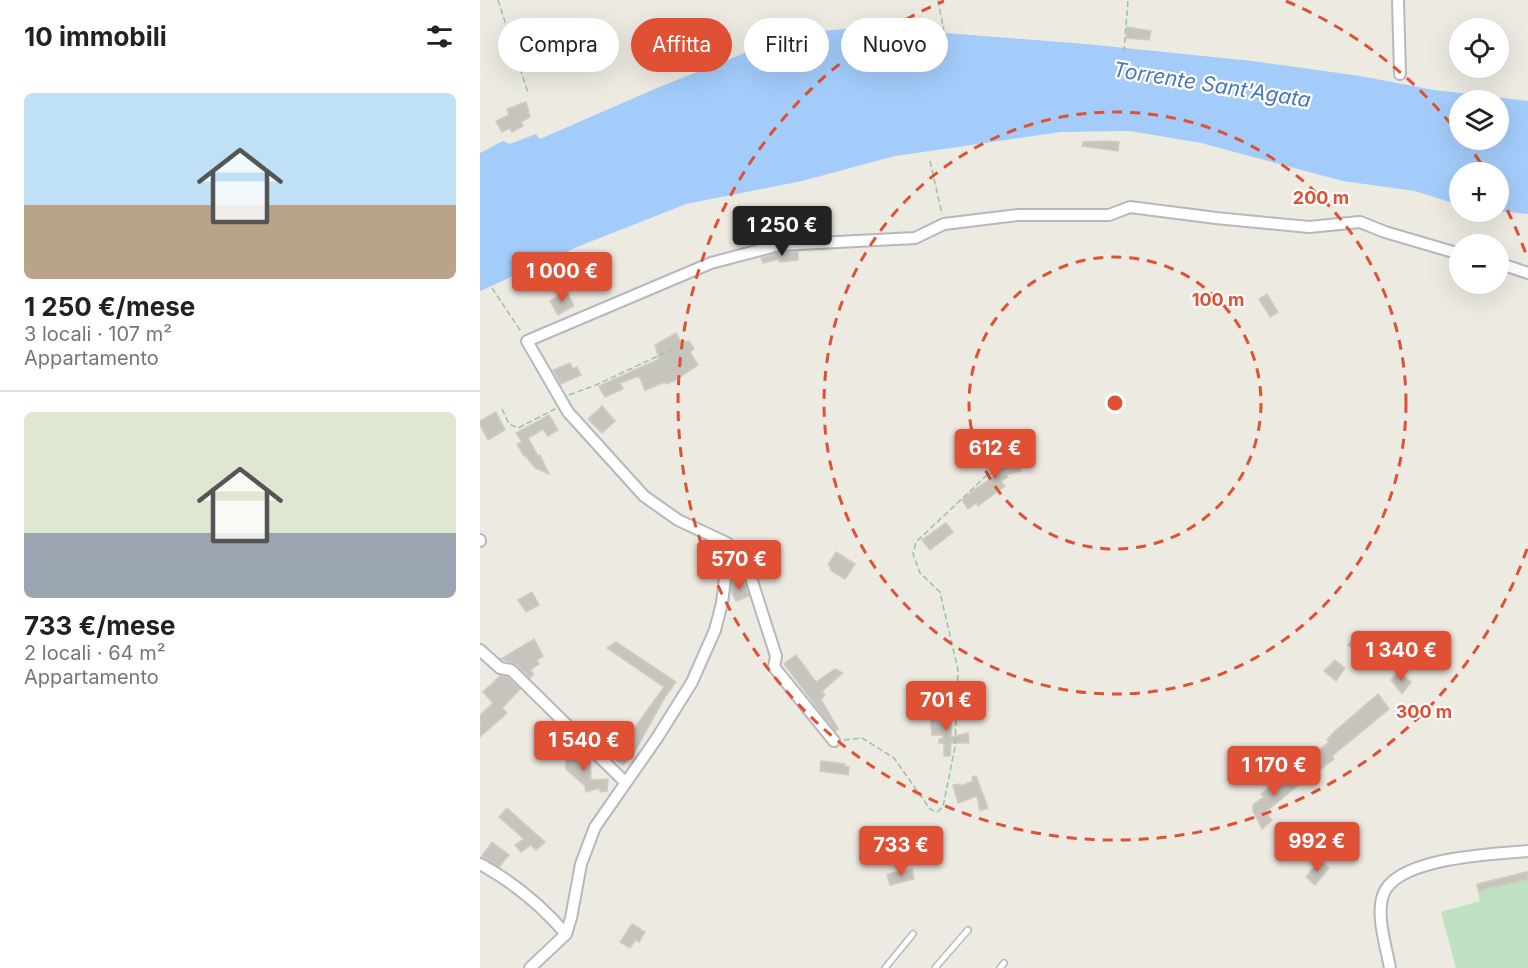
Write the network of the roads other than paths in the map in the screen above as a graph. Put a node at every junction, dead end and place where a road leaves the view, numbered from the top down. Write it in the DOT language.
graph roads {
  1 [pos="1398,0"];
  2 [pos="1400,74"];
  3 [pos="1449,251"];
  4 [pos="1509,267"];
  5 [pos="1528,273"];
  6 [pos="743,560"];
  7 [pos="480,650"];
  8 [pos="834,741"];
  9 [pos="625,782"];
  10 [pos="1528,851"];
  11 [pos="480,864"];
  12 [pos="968,930"];
  13 [pos="566,934"];
  14 [pos="913,934"];
  15 [pos="534,966"];
  16 [pos="885,968"];
  17 [pos="935,968"];
  18 [pos="1390,968"];
  1 -- 2 [label="street"];
  3 -- 6 [label="street"];
  4 -- 5 [label="street"];
  6 -- 8 [label="street"];
  6 -- 9 [label="street"];
  7 -- 9 [label="street"];
  9 -- 13 [label="street"];
  10 -- 18 [label="street"];
  11 -- 13 [label="street"];
  12 -- 17 [label="lane"];
  13 -- 15 [label="street"];
  14 -- 16 [label="lane"];
}
